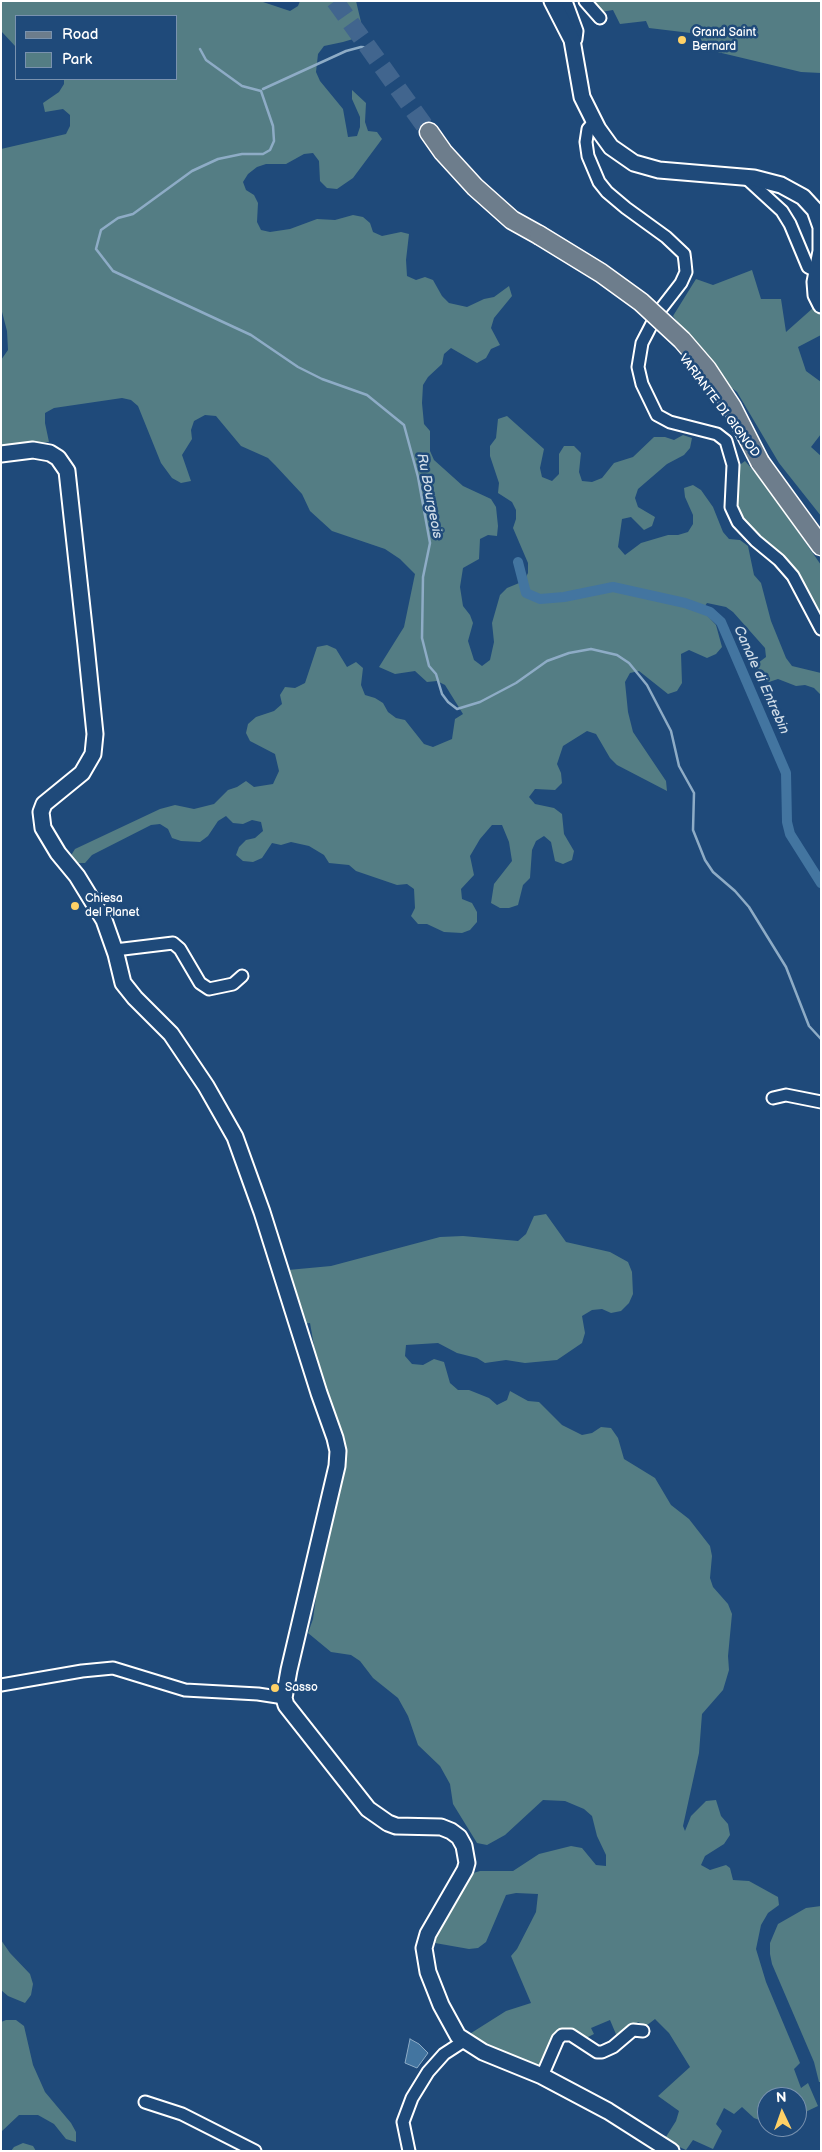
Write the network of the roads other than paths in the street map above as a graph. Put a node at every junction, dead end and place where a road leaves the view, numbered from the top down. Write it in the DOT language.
graph roads {
  1 [pos="542,1"];
  2 [pos="566,1"];
  3 [pos="585,1"];
  4 [pos="555,8"];
  5 [pos="600,18"];
  6 [pos="572,40"];
  7 [pos="594,122"];
  8 [pos="429,132"];
  9 [pos="745,176"];
  10 [pos="816,271"];
  11 [pos="821,305"];
  12 [pos="1,454"];
  13 [pos="821,546"];
  14 [pos="821,629"];
  15 [pos="115,950"];
  16 [pos="242,976"];
  17 [pos="773,1098"];
  18 [pos="821,1102"];
  19 [pos="1,1685"];
  20 [pos="284,1698"];
  21 [pos="643,2031"];
  22 [pos="464,2041"];
  23 [pos="542,2076"];
  24 [pos="145,2102"];
  25 [pos="255,2151"];
  26 [pos="409,2151"];
  27 [pos="671,2151"];
  1 -- 4 [label="street"];
  2 -- 6 [label="street"];
  3 -- 5 [label="street"];
  4 -- 6 [label="main road"];
  6 -- 7 [label="main road"];
  7 -- 9 [label="main road"];
  7 -- 14 [label="street"];
  8 -- 13 [label="main road, VARIANTE DI GIGNOD, bridge"];
  9 -- 10 [label="street"];
  9 -- 10 [label="main road"];
  10 -- 11 [label="main road"];
  12 -- 15 [label="main road"];
  15 -- 16 [label="street"];
  15 -- 20 [label="main road"];
  17 -- 18 [label="street"];
  19 -- 20 [label="street"];
  20 -- 22 [label="main road"];
  21 -- 23 [label="street"];
  22 -- 23 [label="main road"];
  22 -- 26 [label="street"];
  23 -- 27 [label="main road"];
  24 -- 25 [label="street"];
}
